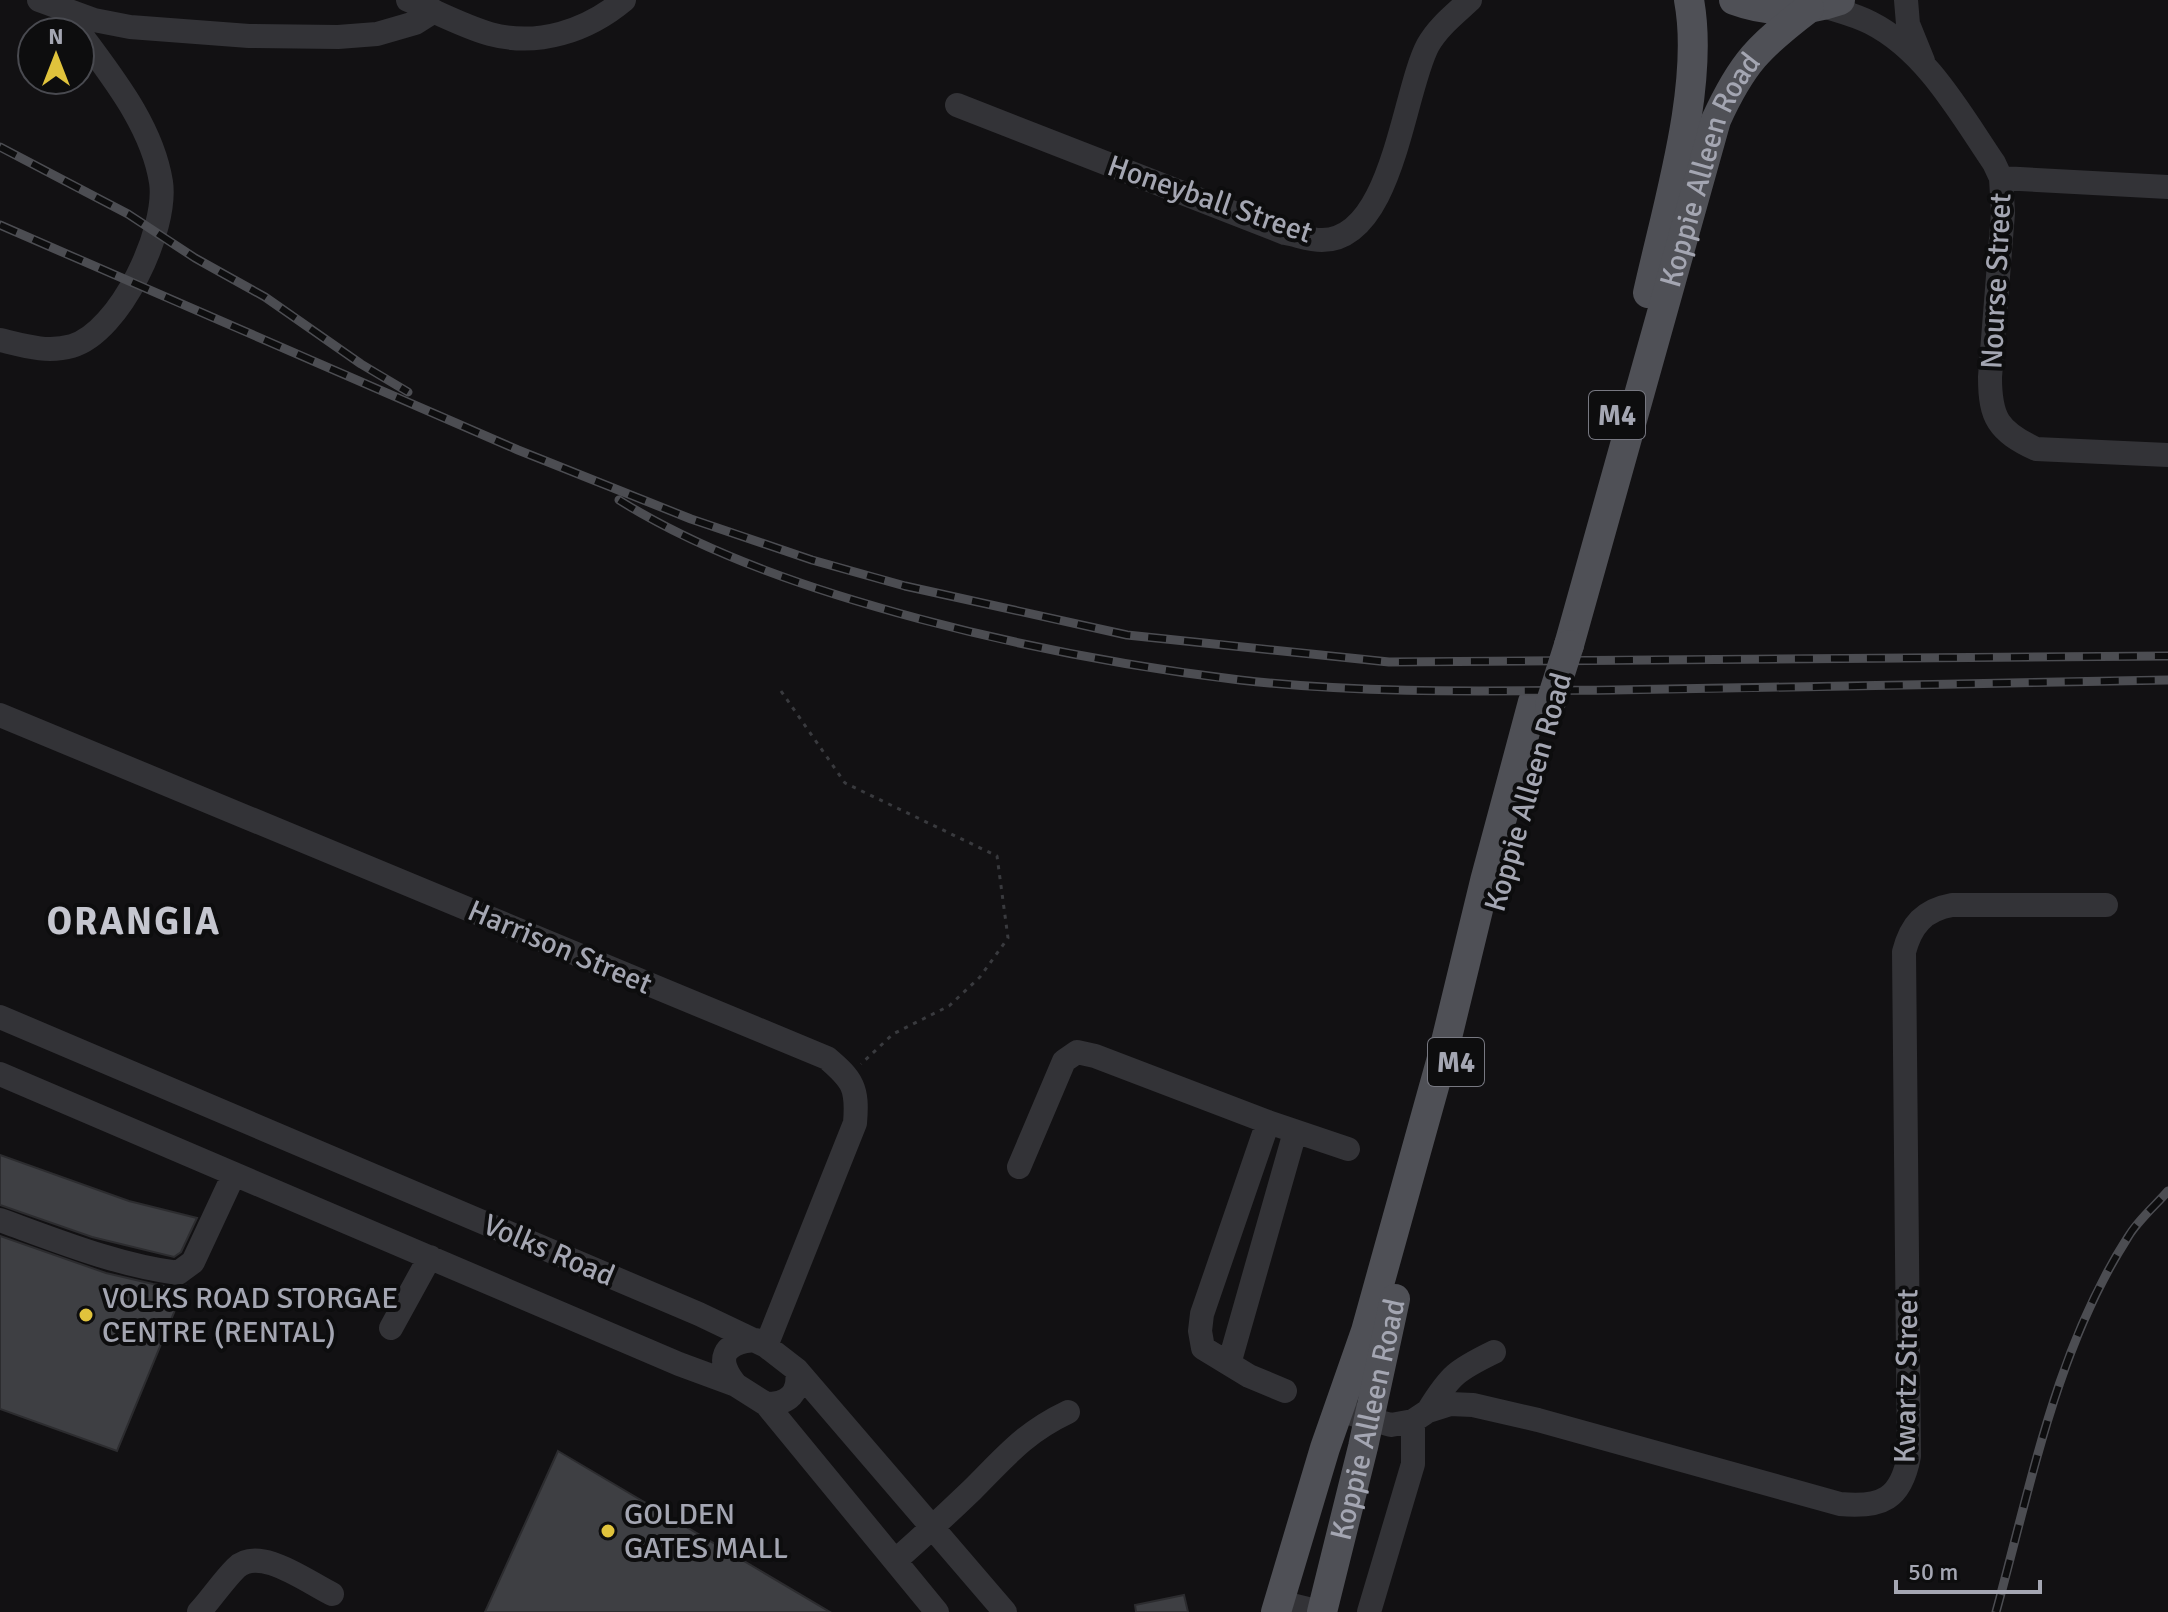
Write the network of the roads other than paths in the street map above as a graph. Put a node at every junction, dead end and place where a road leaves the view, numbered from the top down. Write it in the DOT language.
graph roads {
  1 [pos="39,0"];
  2 [pos="408,0"];
  3 [pos="624,0"];
  4 [pos="1470,0"];
  5 [pos="1689,0"];
  6 [pos="1734,0"];
  7 [pos="1906,0"];
  8 [pos="1824,5"];
  9 [pos="63,10"];
  10 [pos="434,11"];
  11 [pos="67,16"];
  12 [pos="96,55"];
  13 [pos="1926,67"];
  14 [pos="957,105"];
  15 [pos="2001,178"];
  16 [pos="2168,187"];
  17 [pos="0,340"];
  18 [pos="2168,455"];
  19 [pos="1560,644"];
  20 [pos="1542,704"];
  21 [pos="0,715"];
  22 [pos="2106,905"];
  23 [pos="0,1017"];
  24 [pos="0,1074"];
  25 [pos="1268,1122"];
  26 [pos="1295,1132"];
  27 [pos="1348,1149"];
  28 [pos="1019,1167"];
  29 [pos="234,1174"];
  30 [pos="0,1220"];
  31 [pos="430,1257"];
  32 [pos="391,1328"];
  33 [pos="761,1343"];
  34 [pos="1494,1352"];
  35 [pos="1229,1364"];
  36 [pos="797,1370"];
  37 [pos="736,1385"];
  38 [pos="1285,1391"];
  39 [pos="766,1404"];
  40 [pos="1338,1409"];
  41 [pos="1068,1412"];
  42 [pos="1420,1416"];
  43 [pos="1369,1420"];
  44 [pos="934,1527"];
  45 [pos="895,1561"];
  46 [pos="332,1594"];
  47 [pos="1277,1607"];
  48 [pos="199,1612"];
  49 [pos="937,1612"];
  50 [pos="1005,1612"];
  51 [pos="1321,1612"];
  52 [pos="1369,1612"];
  1 -- 9 [label="street"];
  2 -- 10 [label="street"];
  3 -- 10 [label="street"];
  4 -- 14 [label="street, Honeyball Street"];
  5 -- 19 [label="main road, Koppie Alleen Road / M4"];
  6 -- 8 [label="main road"];
  7 -- 13 [label="street, Nourse Street"];
  8 -- 13 [label="street, Nourse Street"];
  8 -- 19 [label="main road, Koppie Alleen Road / M4"];
  9 -- 10 [label="street"];
  9 -- 11 [label="street"];
  12 -- 17 [label="street"];
  13 -- 15 [label="street, Nourse Street"];
  15 -- 16 [label="street"];
  15 -- 18 [label="street, Nourse Street"];
  19 -- 20 [label="main road, Koppie Alleen Road / M4"];
  20 -- 40 [label="main road, Koppie Alleen Road / M4"];
  20 -- 43 [label="main road, Koppie Alleen Road / M4"];
  21 -- 33 [label="street, Harrison Street"];
  22 -- 42 [label="street, Kwartz Street"];
  23 -- 33 [label="street, Volks Road"];
  24 -- 29 [label="street, Volks Road"];
  25 -- 26 [label="street"];
  25 -- 28 [label="street"];
  25 -- 35 [label="street"];
  26 -- 27 [label="street"];
  26 -- 35 [label="street"];
  29 -- 30 [label="street"];
  29 -- 31 [label="street, Volks Road"];
  31 -- 32 [label="street"];
  31 -- 37 [label="street, Volks Road"];
  33 -- 36 [label="street, Volks Road"];
  33 -- 37 [label="street"];
  34 -- 42 [label="street"];
  35 -- 38 [label="street"];
  36 -- 39 [label="street"];
  36 -- 44 [label="street, Volks Road"];
  37 -- 39 [label="street, Volks Road"];
  39 -- 45 [label="street, Volks Road"];
  40 -- 43 [label="street, Kwartz Street"];
  40 -- 47 [label="main road, Koppie Alleen Road / M4"];
  41 -- 44 [label="street"];
  42 -- 43 [label="street, Kwartz Street"];
  42 -- 52 [label="street"];
  43 -- 51 [label="main road, Koppie Alleen Road / M4"];
  44 -- 45 [label="street"];
  44 -- 50 [label="street, Volks Road"];
  45 -- 49 [label="street, Volks Road"];
  46 -- 48 [label="street"];
  47 -- 51 [label="street"];
}
